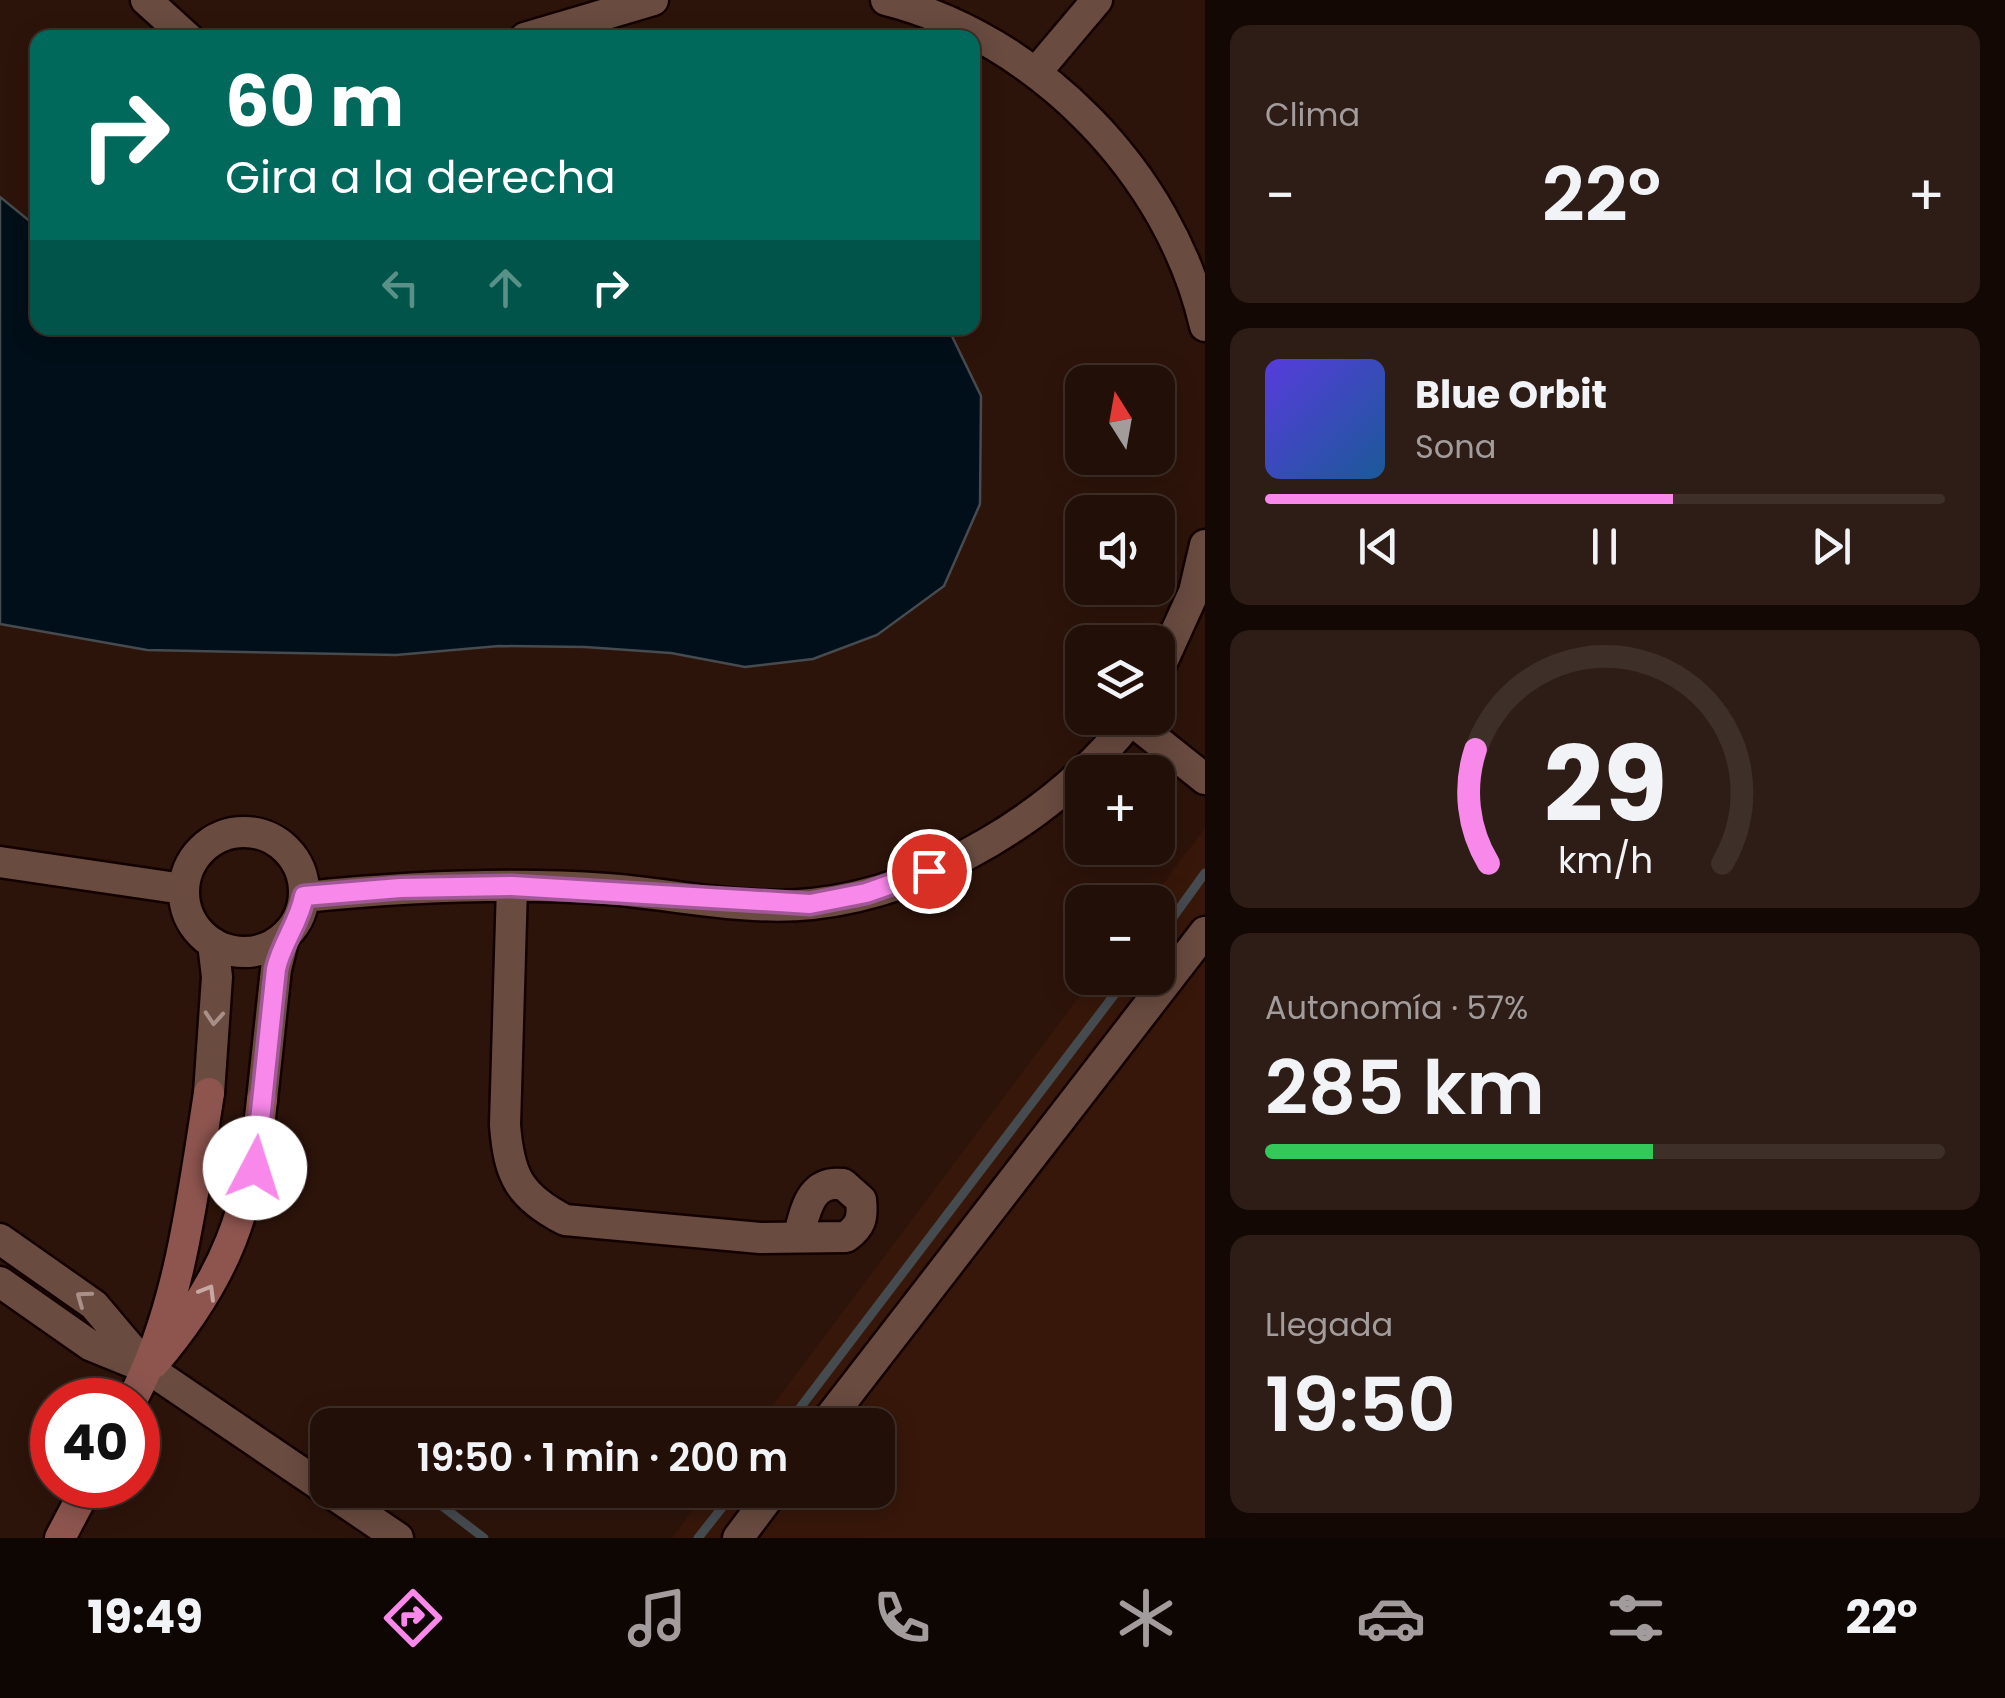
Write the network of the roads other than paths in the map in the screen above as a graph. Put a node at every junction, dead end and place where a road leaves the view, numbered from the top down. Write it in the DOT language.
graph roads {
  1 [pos="146,0"];
  2 [pos="653,0"];
  3 [pos="886,0"];
  4 [pos="1097,0"];
  5 [pos="179,30"];
  6 [pos="552,30"];
  7 [pos="960,30"];
  8 [pos="980,40"];
  9 [pos="1038,70"];
  10 [pos="1205,326"];
  11 [pos="1205,545"];
  12 [pos="1175,634"];
  13 [pos="1115,735"];
  14 [pos="1151,735"];
  15 [pos="1205,779"];
  16 [pos="0,862"];
  17 [pos="512,886"];
  18 [pos="183,889"];
  19 [pos="304,896"];
  20 [pos="1205,932"];
  21 [pos="284,937"];
  22 [pos="213,943"];
  23 [pos="798,1238"];
  24 [pos="0,1239"];
  25 [pos="0,1282"];
  26 [pos="149,1369"];
  27 [pos="144,1378"];
  28 [pos="837,1408"];
  29 [pos="76,1508"];
  30 [pos="760,1508"];
  31 [pos="60,1538"];
  32 [pos="398,1538"];
  33 [pos="738,1538"];
  1 -- 5 [label="street"];
  2 -- 6 [label="street"];
  3 -- 7 [label="street"];
  4 -- 9 [label="street"];
  8 -- 9 [label="street"];
  9 -- 10 [label="street"];
  11 -- 12 [label="street"];
  13 -- 17 [label="street"];
  14 -- 15 [label="street"];
  16 -- 18 [label="street"];
  17 -- 19 [label="street"];
  17 -- 23 [label="street"];
  18 -- 19 [label="street"];
  18 -- 22 [label="street"];
  19 -- 21 [label="street"];
  20 -- 28 [label="street"];
  21 -- 22 [label="street"];
  26 -- 21 [label="street, one-way"];
  22 -- 26 [label="street, one-way"];
  26 -- 24 [label="street, one-way"];
  25 -- 26 [label="street"];
  26 -- 27 [label="street"];
  26 -- 32 [label="street"];
  29 -- 31 [label="street"];
  30 -- 33 [label="street"];
}
